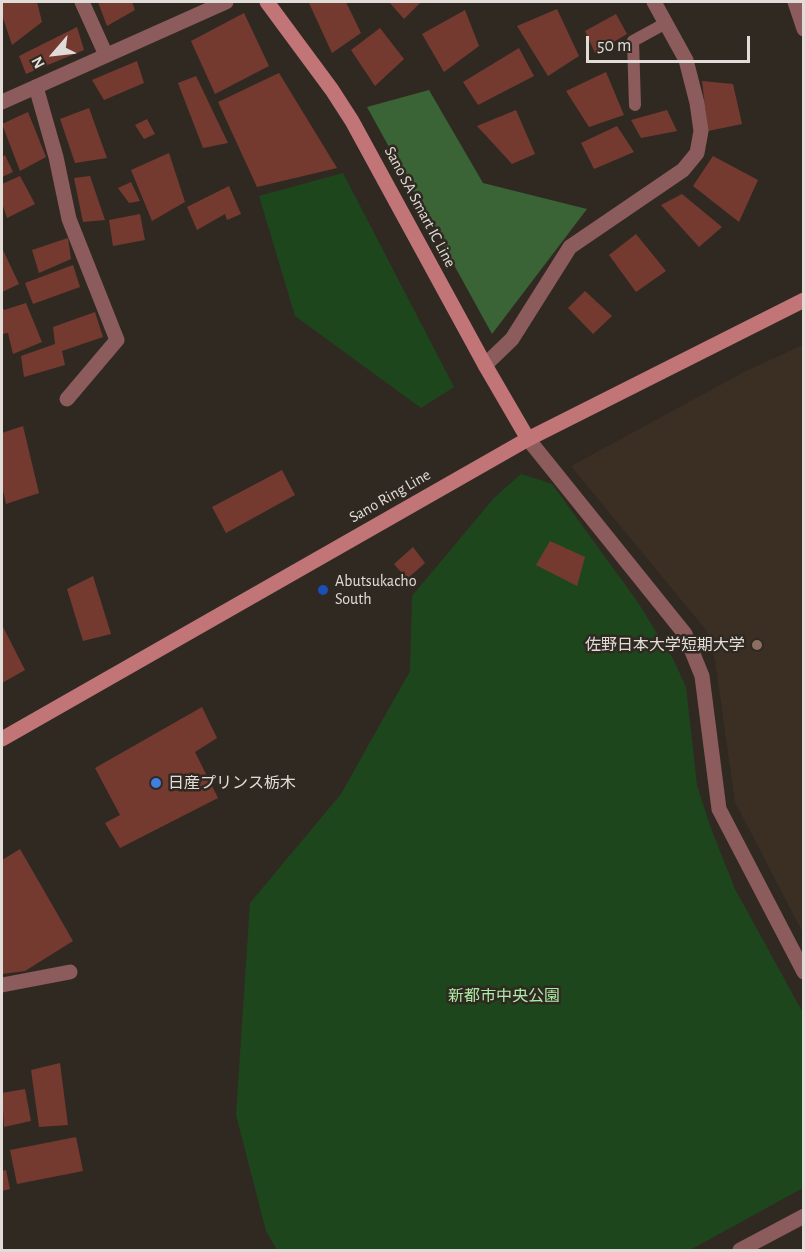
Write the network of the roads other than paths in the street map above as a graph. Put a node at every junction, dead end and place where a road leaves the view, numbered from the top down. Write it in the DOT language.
graph roads {
  1 [pos="82,2"];
  2 [pos="226,2"];
  3 [pos="267,2"];
  4 [pos="654,2"];
  5 [pos="795,2"];
  6 [pos="666,23"];
  7 [pos="804,29"];
  8 [pos="106,55"];
  9 [pos="36,87"];
  10 [pos="2,102"];
  11 [pos="635,105"];
  12 [pos="804,300"];
  13 [pos="485,365"];
  14 [pos="67,399"];
  15 [pos="528,439"];
  16 [pos="2,739"];
  17 [pos="70,972"];
  18 [pos="804,972"];
  19 [pos="2,985"];
  20 [pos="804,1216"];
  21 [pos="741,1251"];
  1 -- 8 [label="street"];
  2 -- 8 [label="street"];
  3 -- 13 [label="main road, Sano SA Smart IC Line"];
  4 -- 6 [label="street"];
  5 -- 7 [label="street"];
  6 -- 11 [label="lane"];
  6 -- 13 [label="street"];
  8 -- 9 [label="street"];
  9 -- 10 [label="street"];
  9 -- 14 [label="street"];
  12 -- 15 [label="main road, Sano Ring Line"];
  13 -- 15 [label="main road, Sano SA Smart IC Line"];
  15 -- 16 [label="main road, Sano Ring Line"];
  15 -- 18 [label="street"];
  17 -- 19 [label="street"];
  20 -- 21 [label="street"];
}
